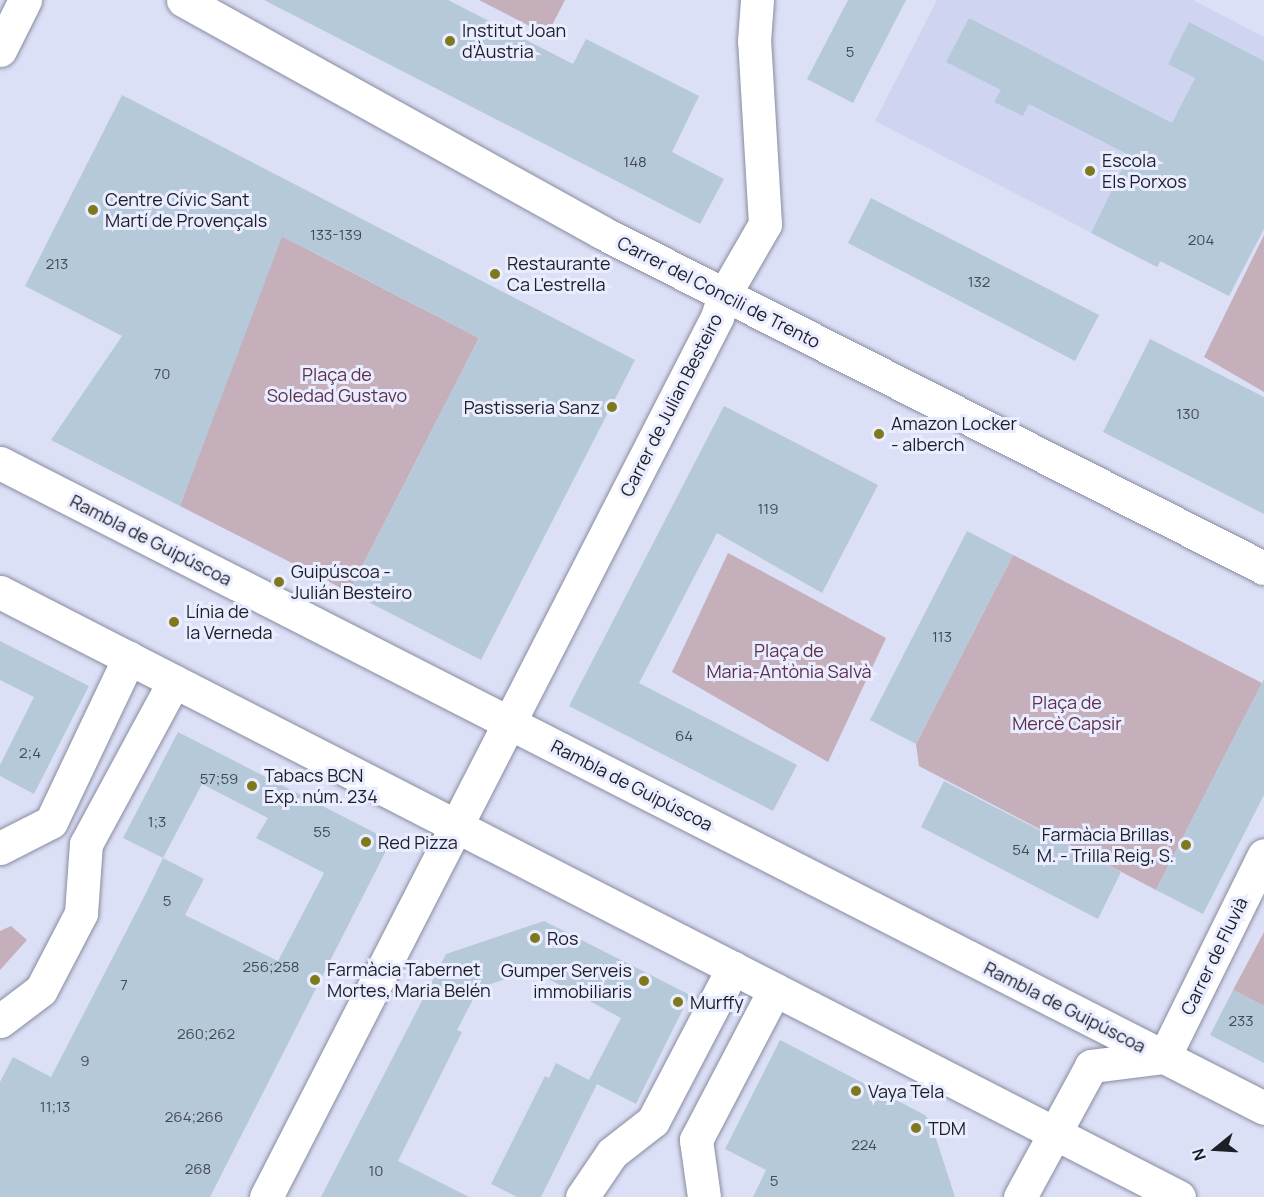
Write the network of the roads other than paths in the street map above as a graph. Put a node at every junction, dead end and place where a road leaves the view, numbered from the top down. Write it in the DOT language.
graph roads {
  1 [pos="25,0"];
  2 [pos="183,0"];
  3 [pos="757,0"];
  4 [pos="0,50"];
  5 [pos="724,295"];
  6 [pos="0,463"];
  7 [pos="1264,568"];
  8 [pos="0,592"];
  9 [pos="129,658"];
  10 [pos="174,681"];
  11 [pos="509,722"];
  12 [pos="458,827"];
  13 [pos="0,848"];
  14 [pos="1264,855"];
  15 [pos="733,968"];
  16 [pos="775,989"];
  17 [pos="0,1021"];
  18 [pos="1164,1058"];
  19 [pos="1264,1108"];
  20 [pos="1053,1132"];
  21 [pos="266,1197"];
  22 [pos="582,1197"];
  23 [pos="704,1197"];
  24 [pos="1020,1197"];
  25 [pos="1179,1197"];
  1 -- 4 [label="street"];
  2 -- 5 [label="street, Carrer del Concili de Trento"];
  3 -- 5 [label="street, Carrer de Julian Besteiro"];
  5 -- 7 [label="street, Carrer del Concili de Trento"];
  5 -- 11 [label="street, Carrer de Julian Besteiro"];
  6 -- 11 [label="street, Rambla de Guipúscoa"];
  8 -- 9 [label="street"];
  9 -- 10 [label="street"];
  9 -- 13 [label="street"];
  10 -- 12 [label="street"];
  10 -- 17 [label="street"];
  11 -- 12 [label="street, Carrer de Julian Besteiro"];
  11 -- 18 [label="street, Rambla de Guipúscoa"];
  12 -- 15 [label="street"];
  12 -- 21 [label="street, Carrer de Julian Besteiro"];
  14 -- 18 [label="street, Carrer de Fluvià"];
  15 -- 16 [label="street"];
  15 -- 22 [label="street"];
  16 -- 20 [label="street"];
  16 -- 23 [label="street"];
  18 -- 19 [label="street, Rambla de Guipúscoa"];
  18 -- 20 [label="street"];
  20 -- 24 [label="street"];
  20 -- 25 [label="street"];
}
